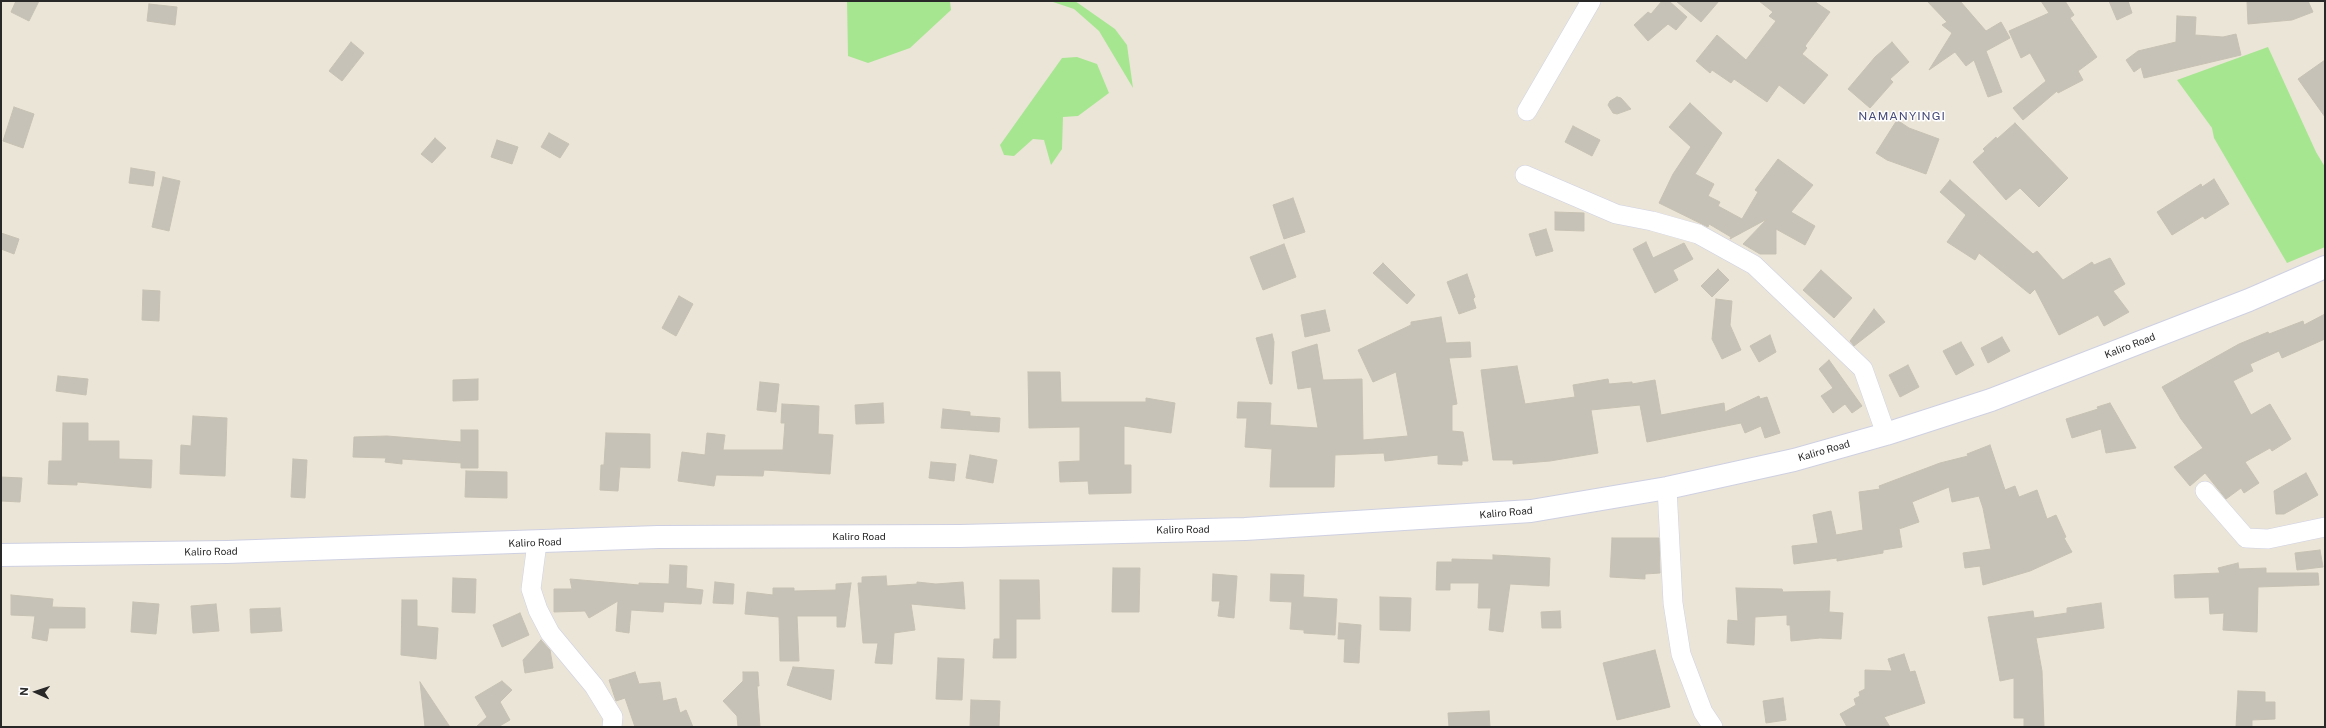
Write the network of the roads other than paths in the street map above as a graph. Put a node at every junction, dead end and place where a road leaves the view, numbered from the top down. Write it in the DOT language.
graph roads {
  1 [pos="1591,1"];
  2 [pos="1527,111"];
  3 [pos="1525,175"];
  4 [pos="2325,267"];
  5 [pos="1886,434"];
  6 [pos="1667,488"];
  7 [pos="2205,491"];
  8 [pos="2325,527"];
  9 [pos="537,543"];
  10 [pos="1,554"];
  11 [pos="612,727"];
  12 [pos="1713,727"];
  1 -- 2 [label="street"];
  3 -- 5 [label="street"];
  4 -- 5 [label="main road, Kaliro Road"];
  5 -- 6 [label="main road, Kaliro Road"];
  6 -- 9 [label="main road, Kaliro Road"];
  6 -- 12 [label="street"];
  7 -- 8 [label="street"];
  9 -- 10 [label="main road, Kaliro Road"];
  9 -- 11 [label="street"];
}
